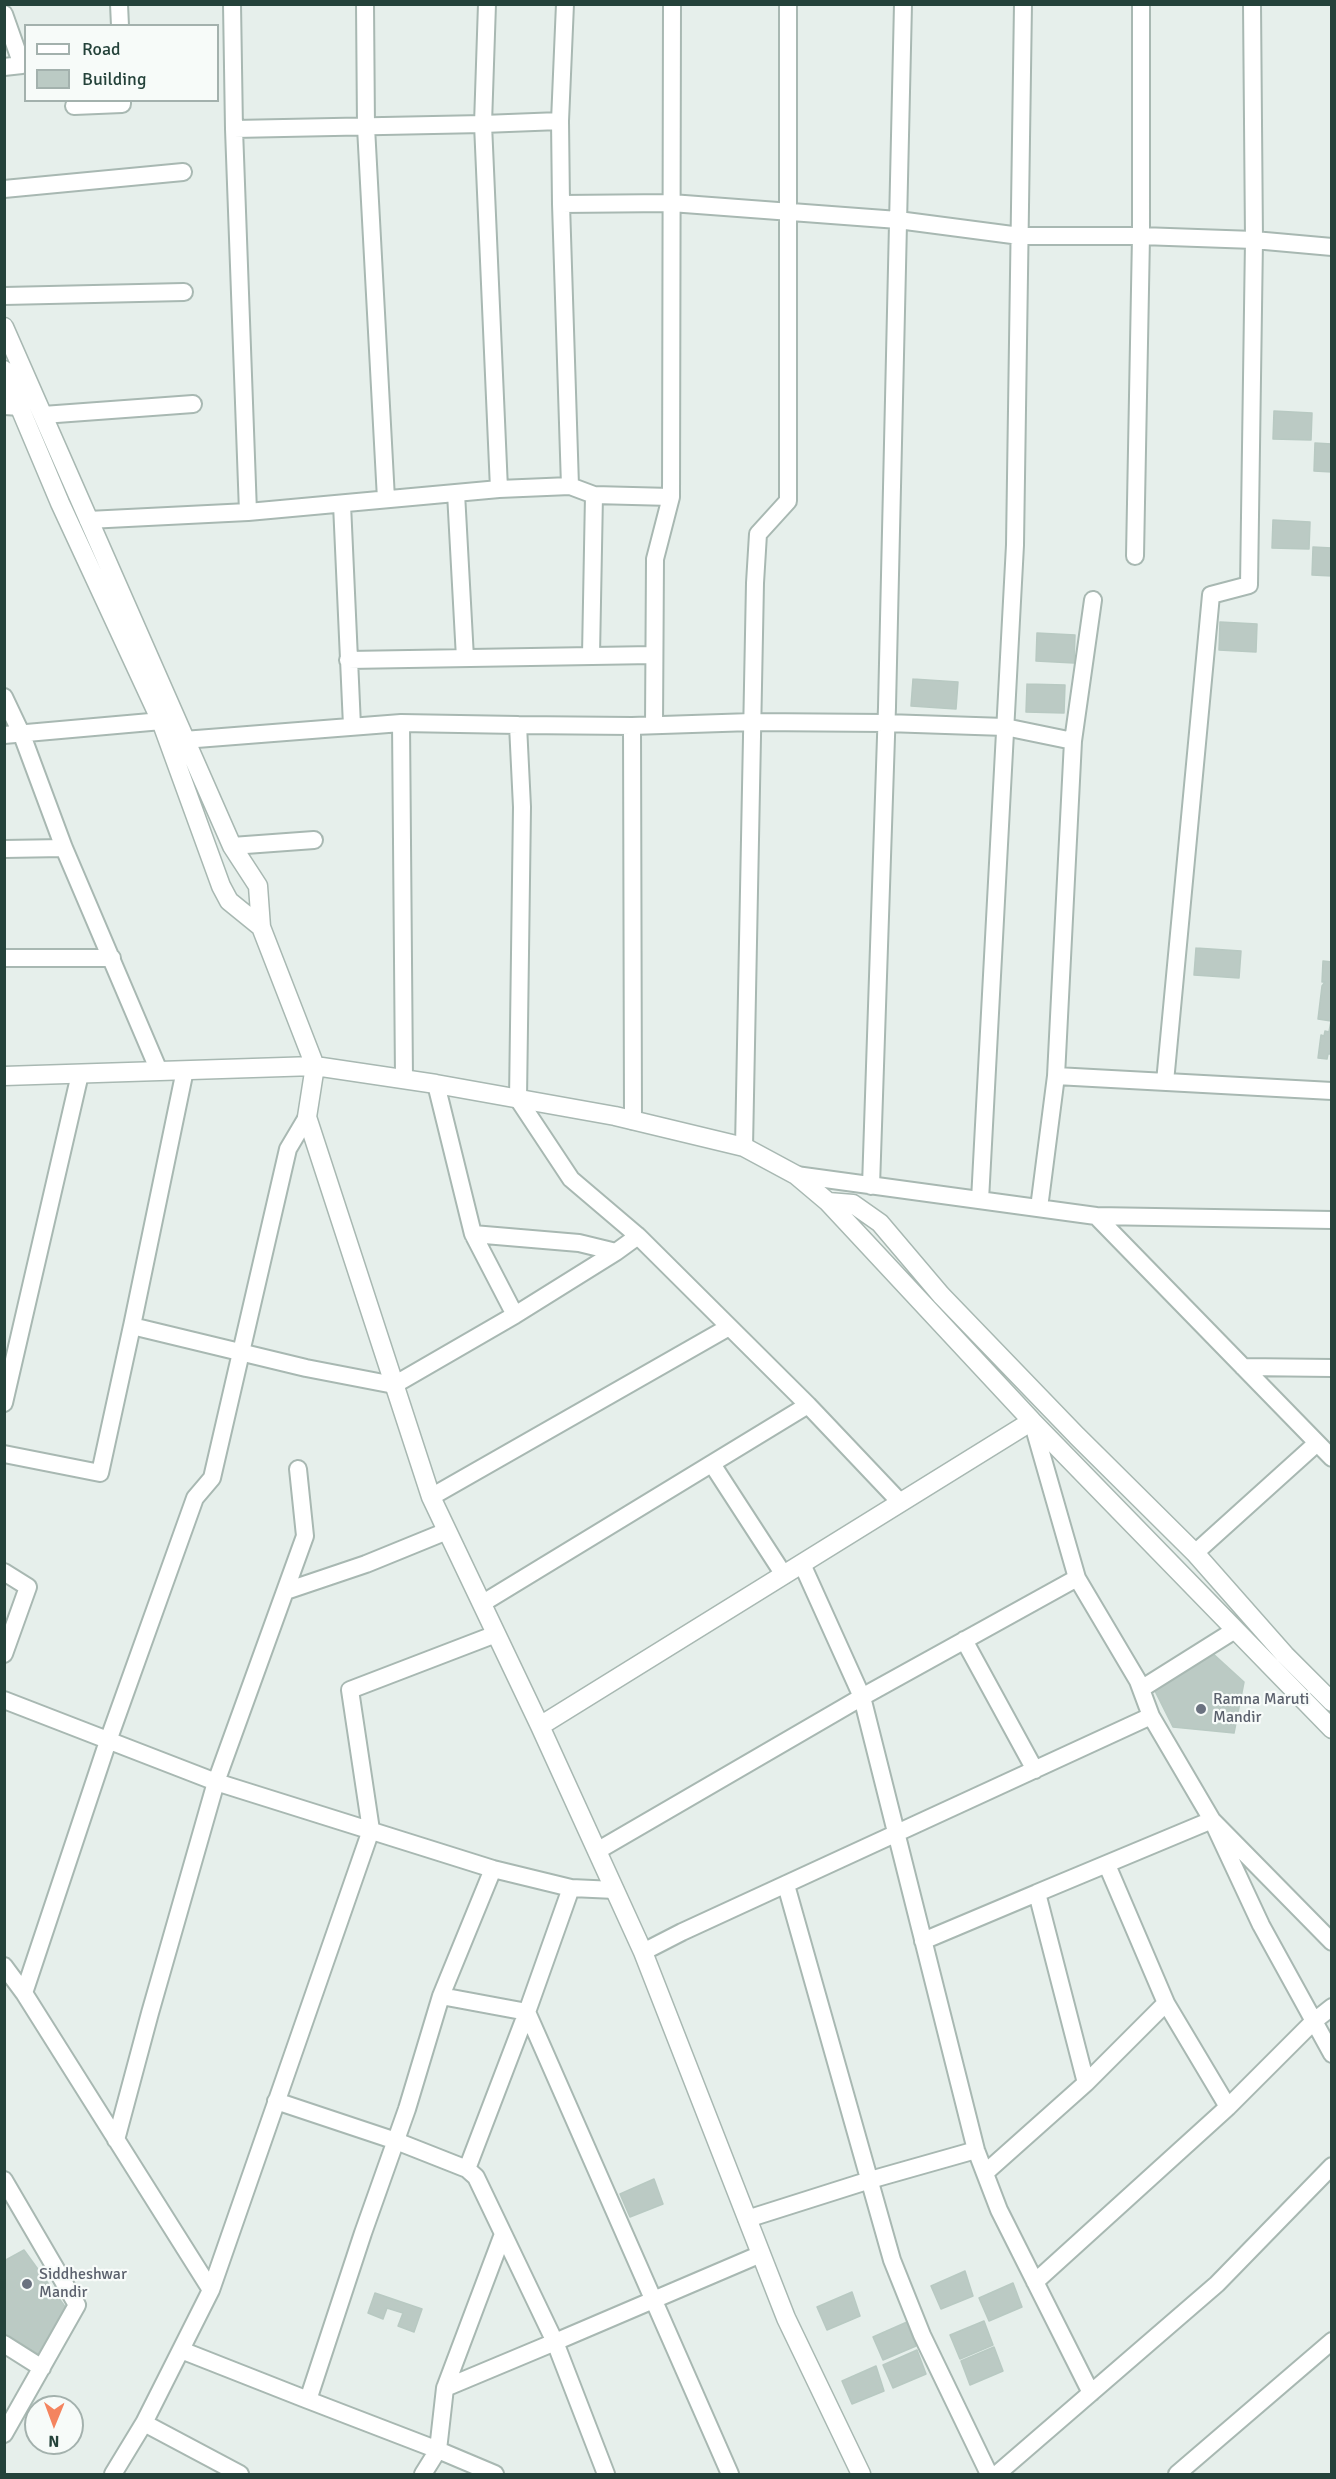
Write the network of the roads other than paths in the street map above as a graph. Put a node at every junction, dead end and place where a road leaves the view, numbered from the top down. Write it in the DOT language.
graph roads {
  1 [pos="119,4"];
  2 [pos="232,4"];
  3 [pos="365,4"];
  4 [pos="487,4"];
  5 [pos="565,4"];
  6 [pos="672,4"];
  7 [pos="788,4"];
  8 [pos="903,4"];
  9 [pos="1023,4"];
  10 [pos="1141,4"];
  11 [pos="1252,4"];
  12 [pos="4,14"];
  13 [pos="120,24"];
  14 [pos="4,67"];
  15 [pos="122,102"];
  16 [pos="74,106"];
  17 [pos="560,121"];
  18 [pos="483,124"];
  19 [pos="366,127"];
  20 [pos="234,129"];
  21 [pos="183,172"];
  22 [pos="4,189"];
  23 [pos="670,203"];
  24 [pos="561,204"];
  25 [pos="787,212"];
  26 [pos="898,220"];
  27 [pos="1020,236"];
  28 [pos="1141,236"];
  29 [pos="1254,240"];
  30 [pos="1332,247"];
  31 [pos="184,292"];
  32 [pos="4,296"];
  33 [pos="4,327"];
  34 [pos="4,370"];
  35 [pos="193,404"];
  36 [pos="13,406"];
  37 [pos="43,415"];
  38 [pos="61,456"];
  39 [pos="43,460"];
  40 [pos="570,486"];
  41 [pos="499,489"];
  42 [pos="456,493"];
  43 [pos="594,495"];
  44 [pos="671,497"];
  45 [pos="386,500"];
  46 [pos="342,504"];
  47 [pos="248,512"];
  48 [pos="88,520"];
  49 [pos="1135,556"];
  50 [pos="1092,600"];
  51 [pos="591,655"];
  52 [pos="653,655"];
  53 [pos="465,658"];
  54 [pos="348,660"];
  55 [pos="4,697"];
  56 [pos="169,720"];
  57 [pos="752,722"];
  58 [pos="401,723"];
  59 [pos="886,723"];
  60 [pos="518,725"];
  61 [pos="654,725"];
  62 [pos="352,726"];
  63 [pos="632,726"];
  64 [pos="1005,728"];
  65 [pos="4,735"];
  66 [pos="22,735"];
  67 [pos="176,740"];
  68 [pos="1073,741"];
  69 [pos="314,840"];
  70 [pos="232,846"];
  71 [pos="64,848"];
  72 [pos="4,849"];
  73 [pos="208,853"];
  74 [pos="261,927"];
  75 [pos="4,958"];
  76 [pos="112,958"];
  77 [pos="315,1066"];
  78 [pos="185,1070"];
  79 [pos="159,1071"];
  80 [pos="80,1074"];
  81 [pos="4,1076"];
  82 [pos="1056,1076"];
  83 [pos="404,1079"];
  84 [pos="1165,1082"];
  85 [pos="436,1084"];
  86 [pos="1332,1091"];
  87 [pos="518,1099"];
  88 [pos="307,1117"];
  89 [pos="633,1121"];
  90 [pos="744,1148"];
  91 [pos="796,1175"];
  92 [pos="871,1186"];
  93 [pos="980,1200"];
  94 [pos="828,1202"];
  95 [pos="1039,1208"];
  96 [pos="1096,1216"];
  97 [pos="1332,1220"];
  98 [pos="473,1234"];
  99 [pos="638,1236"];
  100 [pos="616,1252"];
  101 [pos="514,1315"];
  102 [pos="132,1326"];
  103 [pos="729,1327"];
  104 [pos="241,1352"];
  105 [pos="1243,1367"];
  106 [pos="1332,1368"];
  107 [pos="394,1385"];
  108 [pos="4,1402"];
  109 [pos="808,1405"];
  110 [pos="1032,1421"];
  111 [pos="1317,1443"];
  112 [pos="4,1454"];
  113 [pos="1332,1458"];
  114 [pos="712,1464"];
  115 [pos="298,1469"];
  116 [pos="431,1497"];
  117 [pos="900,1502"];
  118 [pos="447,1531"];
  119 [pos="1195,1553"];
  120 [pos="802,1564"];
  121 [pos="4,1572"];
  122 [pos="784,1575"];
  123 [pos="1077,1578"];
  124 [pos="286,1591"];
  125 [pos="483,1603"];
  126 [pos="1235,1630"];
  127 [pos="496,1634"];
  128 [pos="964,1640"];
  129 [pos="4,1654"];
  130 [pos="1141,1689"];
  131 [pos="862,1697"];
  132 [pos="4,1700"];
  133 [pos="1332,1702"];
  134 [pos="1152,1716"];
  135 [pos="540,1726"];
  136 [pos="1332,1729"];
  137 [pos="108,1741"];
  138 [pos="1035,1770"];
  139 [pos="216,1782"];
  140 [pos="1212,1820"];
  141 [pos="371,1830"];
  142 [pos="895,1834"];
  143 [pos="597,1851"];
  144 [pos="1107,1865"];
  145 [pos="493,1869"];
  146 [pos="786,1885"];
  147 [pos="572,1888"];
  148 [pos="615,1890"];
  149 [pos="1037,1893"];
  150 [pos="923,1941"];
  151 [pos="1332,1942"];
  152 [pos="643,1952"];
  153 [pos="6,1973"];
  154 [pos="24,1993"];
  155 [pos="441,1996"];
  156 [pos="1166,2003"];
  157 [pos="1332,2007"];
  158 [pos="527,2012"];
  159 [pos="1313,2022"];
  160 [pos="1332,2054"];
  161 [pos="1086,2083"];
  162 [pos="276,2101"];
  163 [pos="1228,2107"];
  164 [pos="116,2140"];
  165 [pos="396,2141"];
  166 [pos="975,2150"];
  167 [pos="1332,2166"];
  168 [pos="467,2169"];
  169 [pos="985,2173"];
  170 [pos="4,2180"];
  171 [pos="870,2180"];
  172 [pos="747,2219"];
  173 [pos="503,2234"];
  174 [pos="761,2254"];
  175 [pos="1035,2282"];
  176 [pos="211,2290"];
  177 [pos="652,2300"];
  178 [pos="1332,2341"];
  179 [pos="555,2342"];
  180 [pos="4,2344"];
  181 [pos="181,2350"];
  182 [pos="42,2368"];
  183 [pos="445,2388"];
  184 [pos="1091,2393"];
  185 [pos="308,2400"];
  186 [pos="144,2423"];
  187 [pos="4,2434"];
  188 [pos="438,2450"];
  189 [pos="1000,2473"];
  190 [pos="113,2475"];
  191 [pos="240,2475"];
  192 [pos="423,2475"];
  193 [pos="495,2475"];
  194 [pos="606,2475"];
  195 [pos="730,2475"];
  196 [pos="861,2475"];
  197 [pos="1177,2475"];
  1 -- 13 [label="street"];
  2 -- 20 [label="street"];
  3 -- 19 [label="street"];
  4 -- 18 [label="street"];
  5 -- 17 [label="street"];
  6 -- 23 [label="street"];
  7 -- 25 [label="street"];
  8 -- 26 [label="street"];
  9 -- 27 [label="street"];
  10 -- 28 [label="street"];
  11 -- 29 [label="street"];
  12 -- 14 [label="street"];
  15 -- 16 [label="street"];
  17 -- 18 [label="street"];
  17 -- 24 [label="street"];
  18 -- 19 [label="street"];
  18 -- 41 [label="street"];
  19 -- 20 [label="street"];
  19 -- 45 [label="street"];
  20 -- 47 [label="street"];
  21 -- 22 [label="street"];
  23 -- 24 [label="street"];
  23 -- 25 [label="street"];
  23 -- 44 [label="street"];
  24 -- 40 [label="street"];
  25 -- 26 [label="street"];
  25 -- 57 [label="street"];
  26 -- 27 [label="street"];
  26 -- 59 [label="street"];
  27 -- 28 [label="street"];
  27 -- 64 [label="street"];
  28 -- 29 [label="street"];
  28 -- 49 [label="street"];
  29 -- 30 [label="street"];
  29 -- 84 [label="street"];
  31 -- 32 [label="street"];
  33 -- 37 [label="street"];
  34 -- 36 [label="street"];
  35 -- 37 [label="street"];
  36 -- 39 [label="street"];
  37 -- 38 [label="street"];
  38 -- 39 [label="street"];
  38 -- 48 [label="street"];
  39 -- 56 [label="street"];
  40 -- 41 [label="street"];
  40 -- 43 [label="street"];
  41 -- 42 [label="street"];
  42 -- 45 [label="street"];
  42 -- 53 [label="street"];
  43 -- 44 [label="street"];
  43 -- 51 [label="street"];
  44 -- 52 [label="street"];
  45 -- 46 [label="street"];
  46 -- 47 [label="street"];
  46 -- 54 [label="street"];
  47 -- 48 [label="street"];
  48 -- 56 [label="street"];
  50 -- 68 [label="street"];
  51 -- 52 [label="street"];
  51 -- 53 [label="street"];
  52 -- 61 [label="street"];
  53 -- 54 [label="street"];
  54 -- 62 [label="street"];
  55 -- 66 [label="street"];
  56 -- 66 [label="street"];
  56 -- 67 [label="street"];
  57 -- 59 [label="street"];
  57 -- 61 [label="street"];
  57 -- 90 [label="street"];
  58 -- 60 [label="street"];
  58 -- 62 [label="street"];
  58 -- 83 [label="street"];
  59 -- 64 [label="street"];
  59 -- 92 [label="street"];
  60 -- 63 [label="street"];
  60 -- 87 [label="street"];
  61 -- 63 [label="street"];
  62 -- 67 [label="street"];
  63 -- 89 [label="street"];
  64 -- 68 [label="street"];
  64 -- 93 [label="street"];
  65 -- 66 [label="street"];
  66 -- 71 [label="street"];
  67 -- 70 [label="street"];
  67 -- 73 [label="street"];
  68 -- 82 [label="street"];
  69 -- 70 [label="street"];
  70 -- 73 [label="street"];
  70 -- 74 [label="street"];
  71 -- 72 [label="street"];
  71 -- 76 [label="street"];
  73 -- 74 [label="street"];
  74 -- 77 [label="street"];
  75 -- 76 [label="street"];
  76 -- 79 [label="street"];
  77 -- 78 [label="street"];
  77 -- 83 [label="street"];
  77 -- 88 [label="street"];
  78 -- 79 [label="street"];
  78 -- 102 [label="street"];
  79 -- 80 [label="street"];
  80 -- 81 [label="street"];
  80 -- 108 [label="street"];
  82 -- 84 [label="street"];
  82 -- 95 [label="street"];
  83 -- 85 [label="street"];
  84 -- 86 [label="street"];
  85 -- 87 [label="street"];
  85 -- 98 [label="street"];
  87 -- 89 [label="street"];
  87 -- 99 [label="street"];
  88 -- 104 [label="street"];
  88 -- 107 [label="street"];
  89 -- 90 [label="street"];
  90 -- 91 [label="street"];
  91 -- 92 [label="street"];
  91 -- 94 [label="street"];
  92 -- 93 [label="street"];
  93 -- 95 [label="street"];
  94 -- 110 [label="street"];
  94 -- 119 [label="street"];
  95 -- 96 [label="street"];
  96 -- 97 [label="street"];
  96 -- 105 [label="street"];
  98 -- 100 [label="street"];
  98 -- 101 [label="street"];
  99 -- 100 [label="street"];
  99 -- 103 [label="street"];
  100 -- 101 [label="street"];
  101 -- 107 [label="street"];
  102 -- 104 [label="street"];
  102 -- 112 [label="street"];
  103 -- 109 [label="street"];
  103 -- 116 [label="street"];
  104 -- 107 [label="street"];
  104 -- 137 [label="street"];
  105 -- 106 [label="street"];
  105 -- 111 [label="street"];
  107 -- 116 [label="street"];
  109 -- 114 [label="street"];
  109 -- 117 [label="street"];
  110 -- 117 [label="street"];
  110 -- 123 [label="street"];
  110 -- 126 [label="street"];
  111 -- 113 [label="street"];
  111 -- 119 [label="street"];
  114 -- 122 [label="street"];
  114 -- 125 [label="street"];
  115 -- 124 [label="street"];
  116 -- 118 [label="street"];
  117 -- 120 [label="street"];
  118 -- 124 [label="street"];
  118 -- 125 [label="street"];
  119 -- 133 [label="street"];
  120 -- 122 [label="street"];
  120 -- 131 [label="street"];
  121 -- 129 [label="street"];
  122 -- 135 [label="street"];
  123 -- 128 [label="street"];
  123 -- 130 [label="street"];
  124 -- 139 [label="street"];
  125 -- 127 [label="street"];
  126 -- 130 [label="street"];
  126 -- 136 [label="street"];
  127 -- 135 [label="street"];
  127 -- 141 [label="street"];
  128 -- 131 [label="street"];
  128 -- 138 [label="street"];
  130 -- 134 [label="street"];
  131 -- 142 [label="street"];
  131 -- 143 [label="street"];
  132 -- 137 [label="street"];
  134 -- 138 [label="street"];
  134 -- 140 [label="street"];
  135 -- 143 [label="street"];
  137 -- 139 [label="street"];
  137 -- 154 [label="street"];
  138 -- 142 [label="street"];
  139 -- 141 [label="street"];
  139 -- 164 [label="street"];
  140 -- 144 [label="street"];
  140 -- 151 [label="street"];
  140 -- 159 [label="street"];
  141 -- 145 [label="street"];
  141 -- 162 [label="street"];
  142 -- 146 [label="street"];
  142 -- 150 [label="street"];
  143 -- 148 [label="street"];
  144 -- 149 [label="street"];
  144 -- 156 [label="street"];
  145 -- 147 [label="street"];
  145 -- 155 [label="street"];
  146 -- 152 [label="street"];
  146 -- 171 [label="street"];
  147 -- 148 [label="street"];
  147 -- 158 [label="street"];
  148 -- 152 [label="street"];
  149 -- 150 [label="street"];
  149 -- 161 [label="street"];
  150 -- 166 [label="street"];
  152 -- 172 [label="street"];
  153 -- 154 [label="street"];
  154 -- 164 [label="street"];
  155 -- 158 [label="street"];
  155 -- 165 [label="street"];
  156 -- 161 [label="street"];
  156 -- 163 [label="street"];
  157 -- 159 [label="street"];
  158 -- 168 [label="street"];
  158 -- 177 [label="street"];
  159 -- 160 [label="street"];
  159 -- 163 [label="street"];
  161 -- 169 [label="street"];
  162 -- 165 [label="street"];
  162 -- 176 [label="street"];
  163 -- 175 [label="street"];
  164 -- 176 [label="street"];
  165 -- 168 [label="street"];
  165 -- 185 [label="street"];
  166 -- 169 [label="street"];
  166 -- 171 [label="street"];
  167 -- 184 [label="street"];
  168 -- 173 [label="street"];
  169 -- 175 [label="street"];
  170 -- 182 [label="street"];
  171 -- 172 [label="street"];
  171 -- 189 [label="street"];
  172 -- 174 [label="street"];
  173 -- 179 [label="street"];
  173 -- 183 [label="street"];
  174 -- 177 [label="street"];
  174 -- 196 [label="street"];
  175 -- 184 [label="street"];
  176 -- 181 [label="street"];
  177 -- 179 [label="street"];
  177 -- 195 [label="street"];
  178 -- 197 [label="street"];
  179 -- 183 [label="street"];
  179 -- 194 [label="street"];
  180 -- 182 [label="street"];
  181 -- 185 [label="street"];
  181 -- 186 [label="street"];
  182 -- 187 [label="street"];
  183 -- 188 [label="street"];
  184 -- 189 [label="street"];
  185 -- 188 [label="street"];
  186 -- 190 [label="street"];
  186 -- 191 [label="street"];
  188 -- 192 [label="street"];
  188 -- 193 [label="street"];
}
